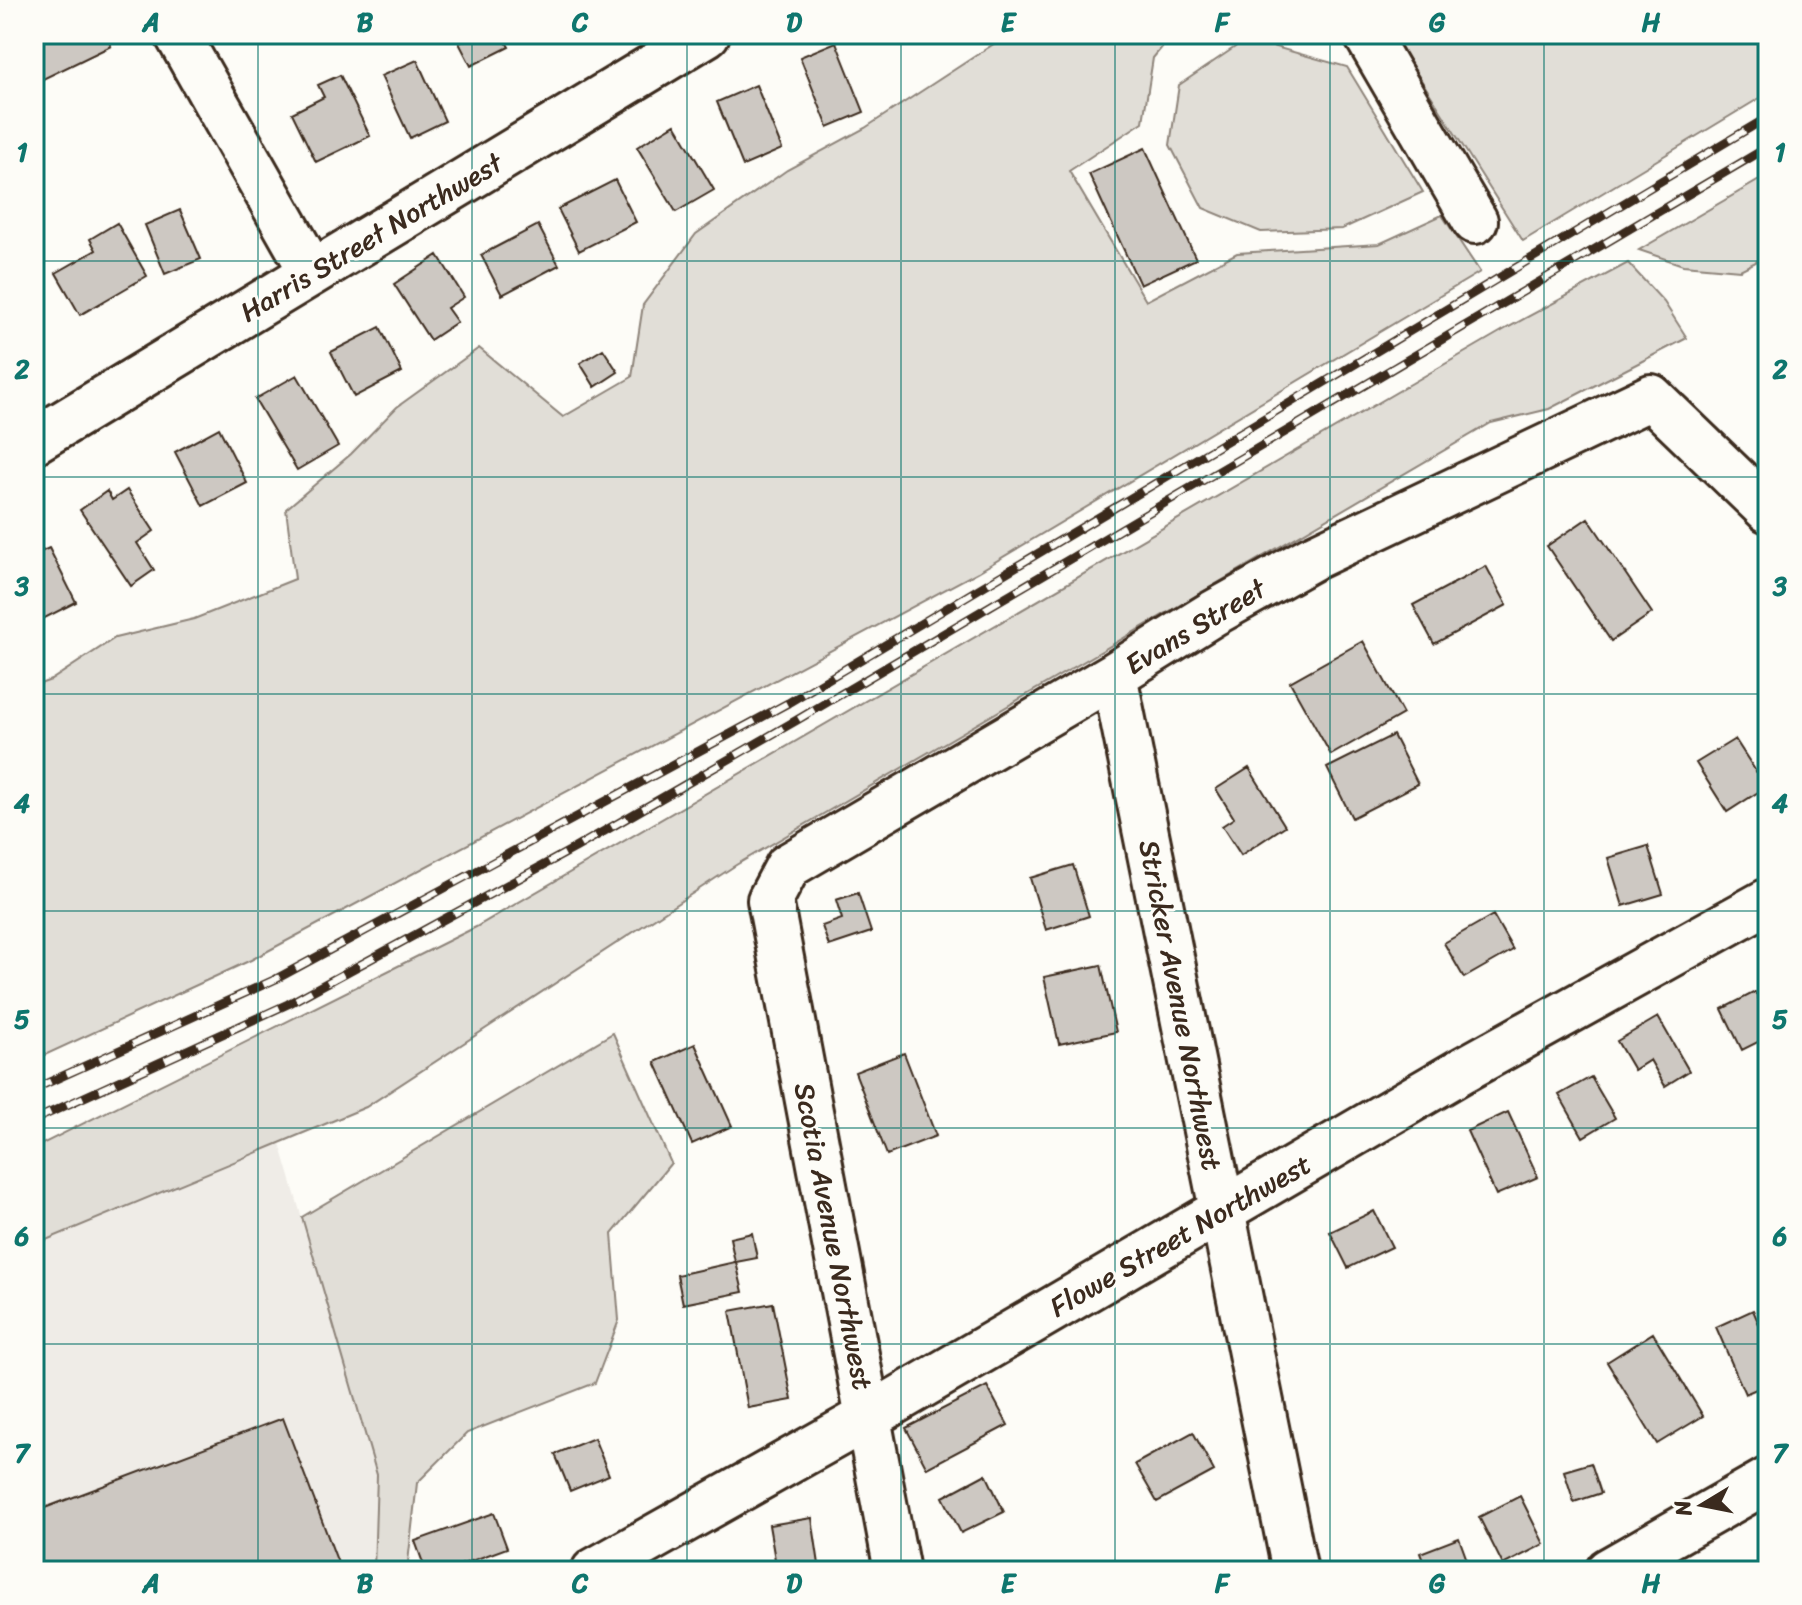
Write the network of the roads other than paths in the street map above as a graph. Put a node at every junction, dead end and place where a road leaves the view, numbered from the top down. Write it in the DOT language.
graph roads {
  1 [pos="177,34"];
  2 [pos="707,34"];
  3 [pos="1366,34"];
  4 [pos="1475,221"];
  5 [pos="312,272"];
  6 [pos="34,441"];
  7 [pos="1768,510"];
  8 [pos="1114,675"];
  9 [pos="770,900"];
  10 [pos="1768,901"];
  11 [pos="1222,1211"];
  12 [pos="868,1417"];
  13 [pos="1768,1480"];
  14 [pos="594,1571"];
  15 [pos="897,1571"];
  16 [pos="1295,1571"];
  17 [pos="1608,1571"];
  1 -- 5 [label="street"];
  2 -- 5 [label="street, Harris Street Northwest"];
  3 -- 4 [label="street"];
  5 -- 6 [label="street, Harris Street Northwest"];
  7 -- 8 [label="street, Evans Street"];
  8 -- 9 [label="street, Evans Street"];
  8 -- 11 [label="street, Stricker Avenue Northwest"];
  9 -- 12 [label="street, Scotia Avenue Northwest"];
  10 -- 11 [label="street, Flowe Street Northwest"];
  11 -- 12 [label="street, Flowe Street Northwest"];
  11 -- 16 [label="street, Stricker Avenue Northwest"];
  12 -- 14 [label="street, Flowe Street Northwest"];
  12 -- 15 [label="street, Scotia Avenue Northwest"];
  13 -- 17 [label="street"];
}
